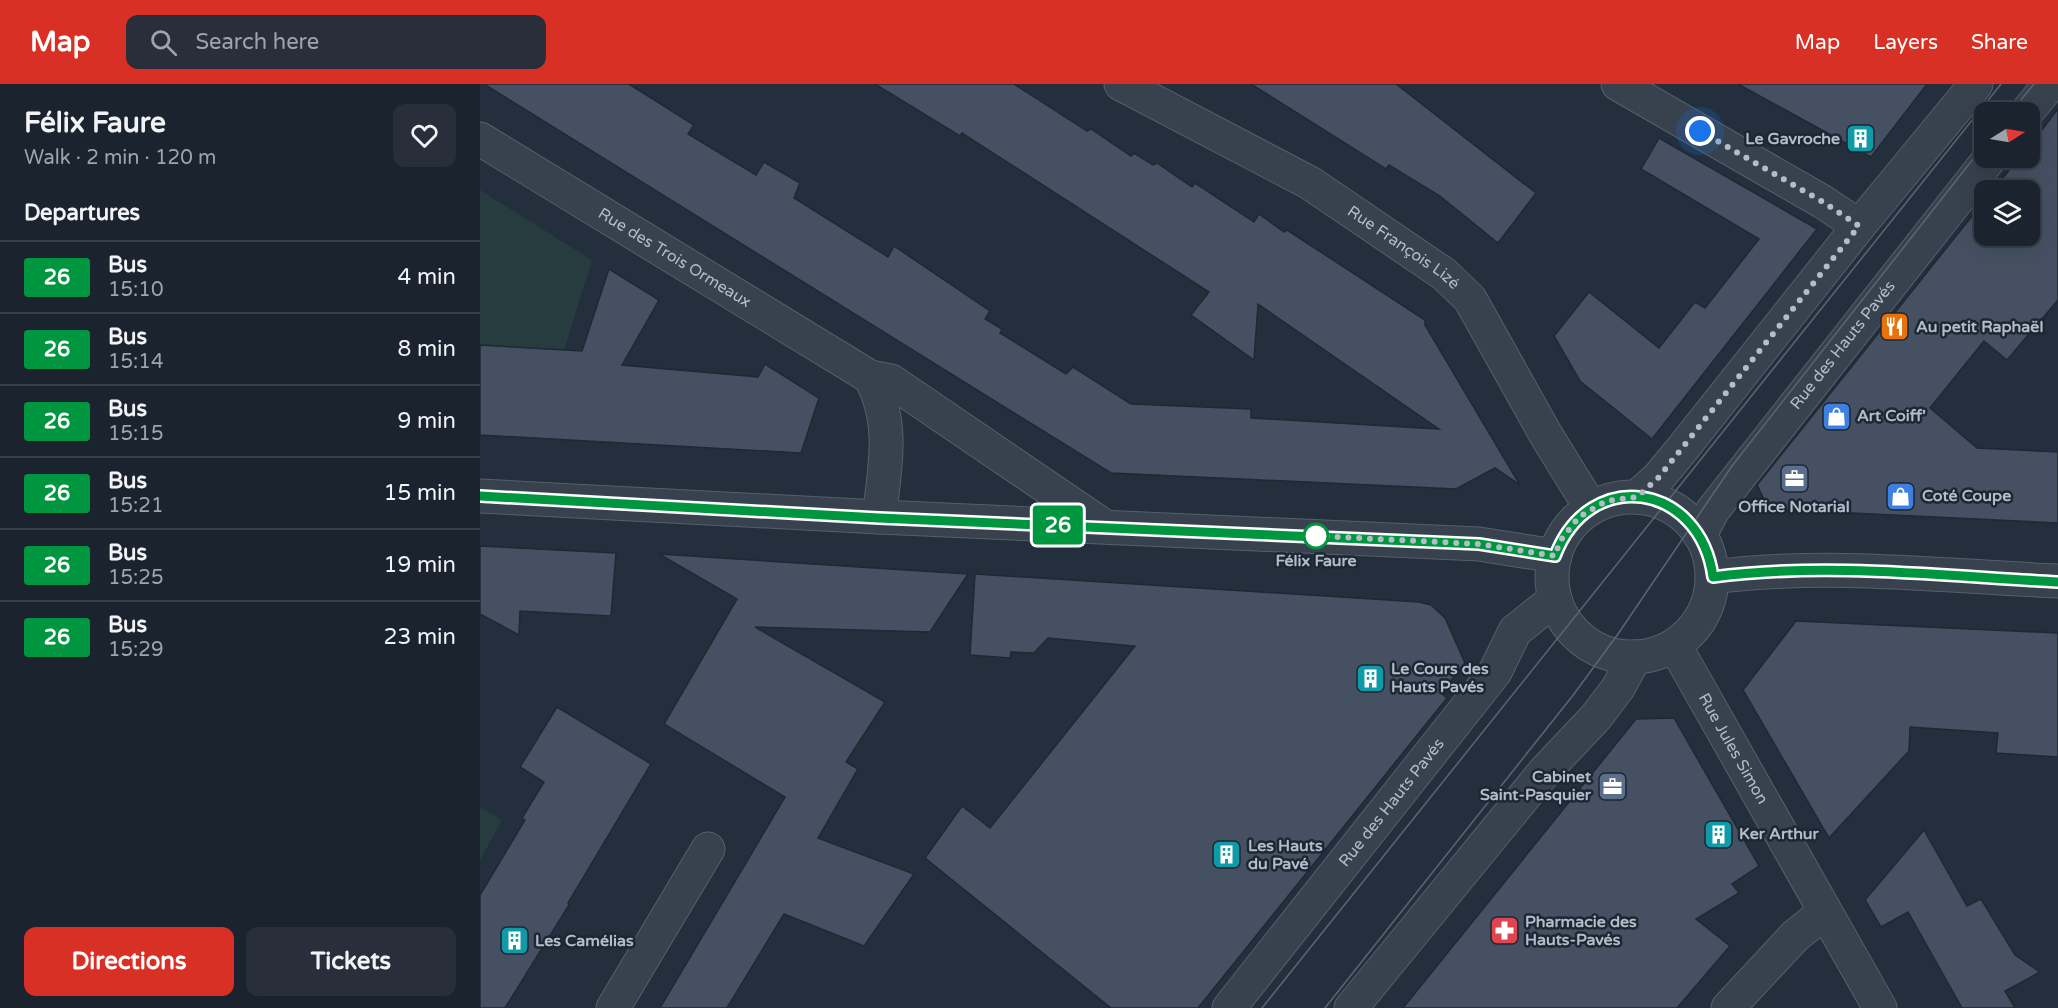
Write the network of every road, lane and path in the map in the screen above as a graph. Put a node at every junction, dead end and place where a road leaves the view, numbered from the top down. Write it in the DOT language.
graph roads {
  1 [pos="1121,84"];
  2 [pos="1618,84"];
  3 [pos="1976,84"];
  4 [pos="2050,84"];
  5 [pos="2035,102"];
  6 [pos="480,139"];
  7 [pos="1982,168"];
  8 [pos="1859,226"];
  9 [pos="870,377"];
  10 [pos="480,496"];
  11 [pos="1637,497"];
  12 [pos="1591,508"];
  13 [pos="879,518"];
  14 [pos="1105,527"];
  15 [pos="1700,535"];
  16 [pos="1555,556"];
  17 [pos="1713,577"];
  18 [pos="2058,582"];
  19 [pos="1556,599"];
  20 [pos="1675,646"];
  21 [pos="1635,657"];
  22 [pos="708,849"];
  23 [pos="1825,912"];
  24 [pos="613,1008"];
  25 [pos="1229,1008"];
  26 [pos="1351,1008"];
  27 [pos="1728,1008"];
  28 [pos="1880,1008"];
  1 -- 12 [label="street, Rue François Lizé"];
  2 -- 8 [label="street"];
  3 -- 8 [label="street"];
  4 -- 5 [label="street"];
  6 -- 9 [label="street, Rue des Trois Ormeaux"];
  7 -- 15 [label="street, Rue des Hauts Pavés"];
  8 -- 11 [label="street"];
  9 -- 13 [label="street"];
  9 -- 14 [label="street, Rue des Trois Ormeaux"];
  10 -- 13 [label="street"];
  11 -- 12 [label="street"];
  11 -- 15 [label="street"];
  12 -- 16 [label="street"];
  13 -- 14 [label="street"];
  14 -- 16 [label="street"];
  15 -- 17 [label="street"];
  16 -- 19 [label="street"];
  17 -- 18 [label="street"];
  17 -- 20 [label="street"];
  19 -- 21 [label="street"];
  19 -- 25 [label="street, Rue des Hauts Pavés"];
  20 -- 21 [label="street"];
  20 -- 23 [label="street, Rue Jules Simon"];
  21 -- 26 [label="street"];
  22 -- 24 [label="street"];
  23 -- 27 [label="street"];
  23 -- 28 [label="street, Rue Jules Simon"];
}
